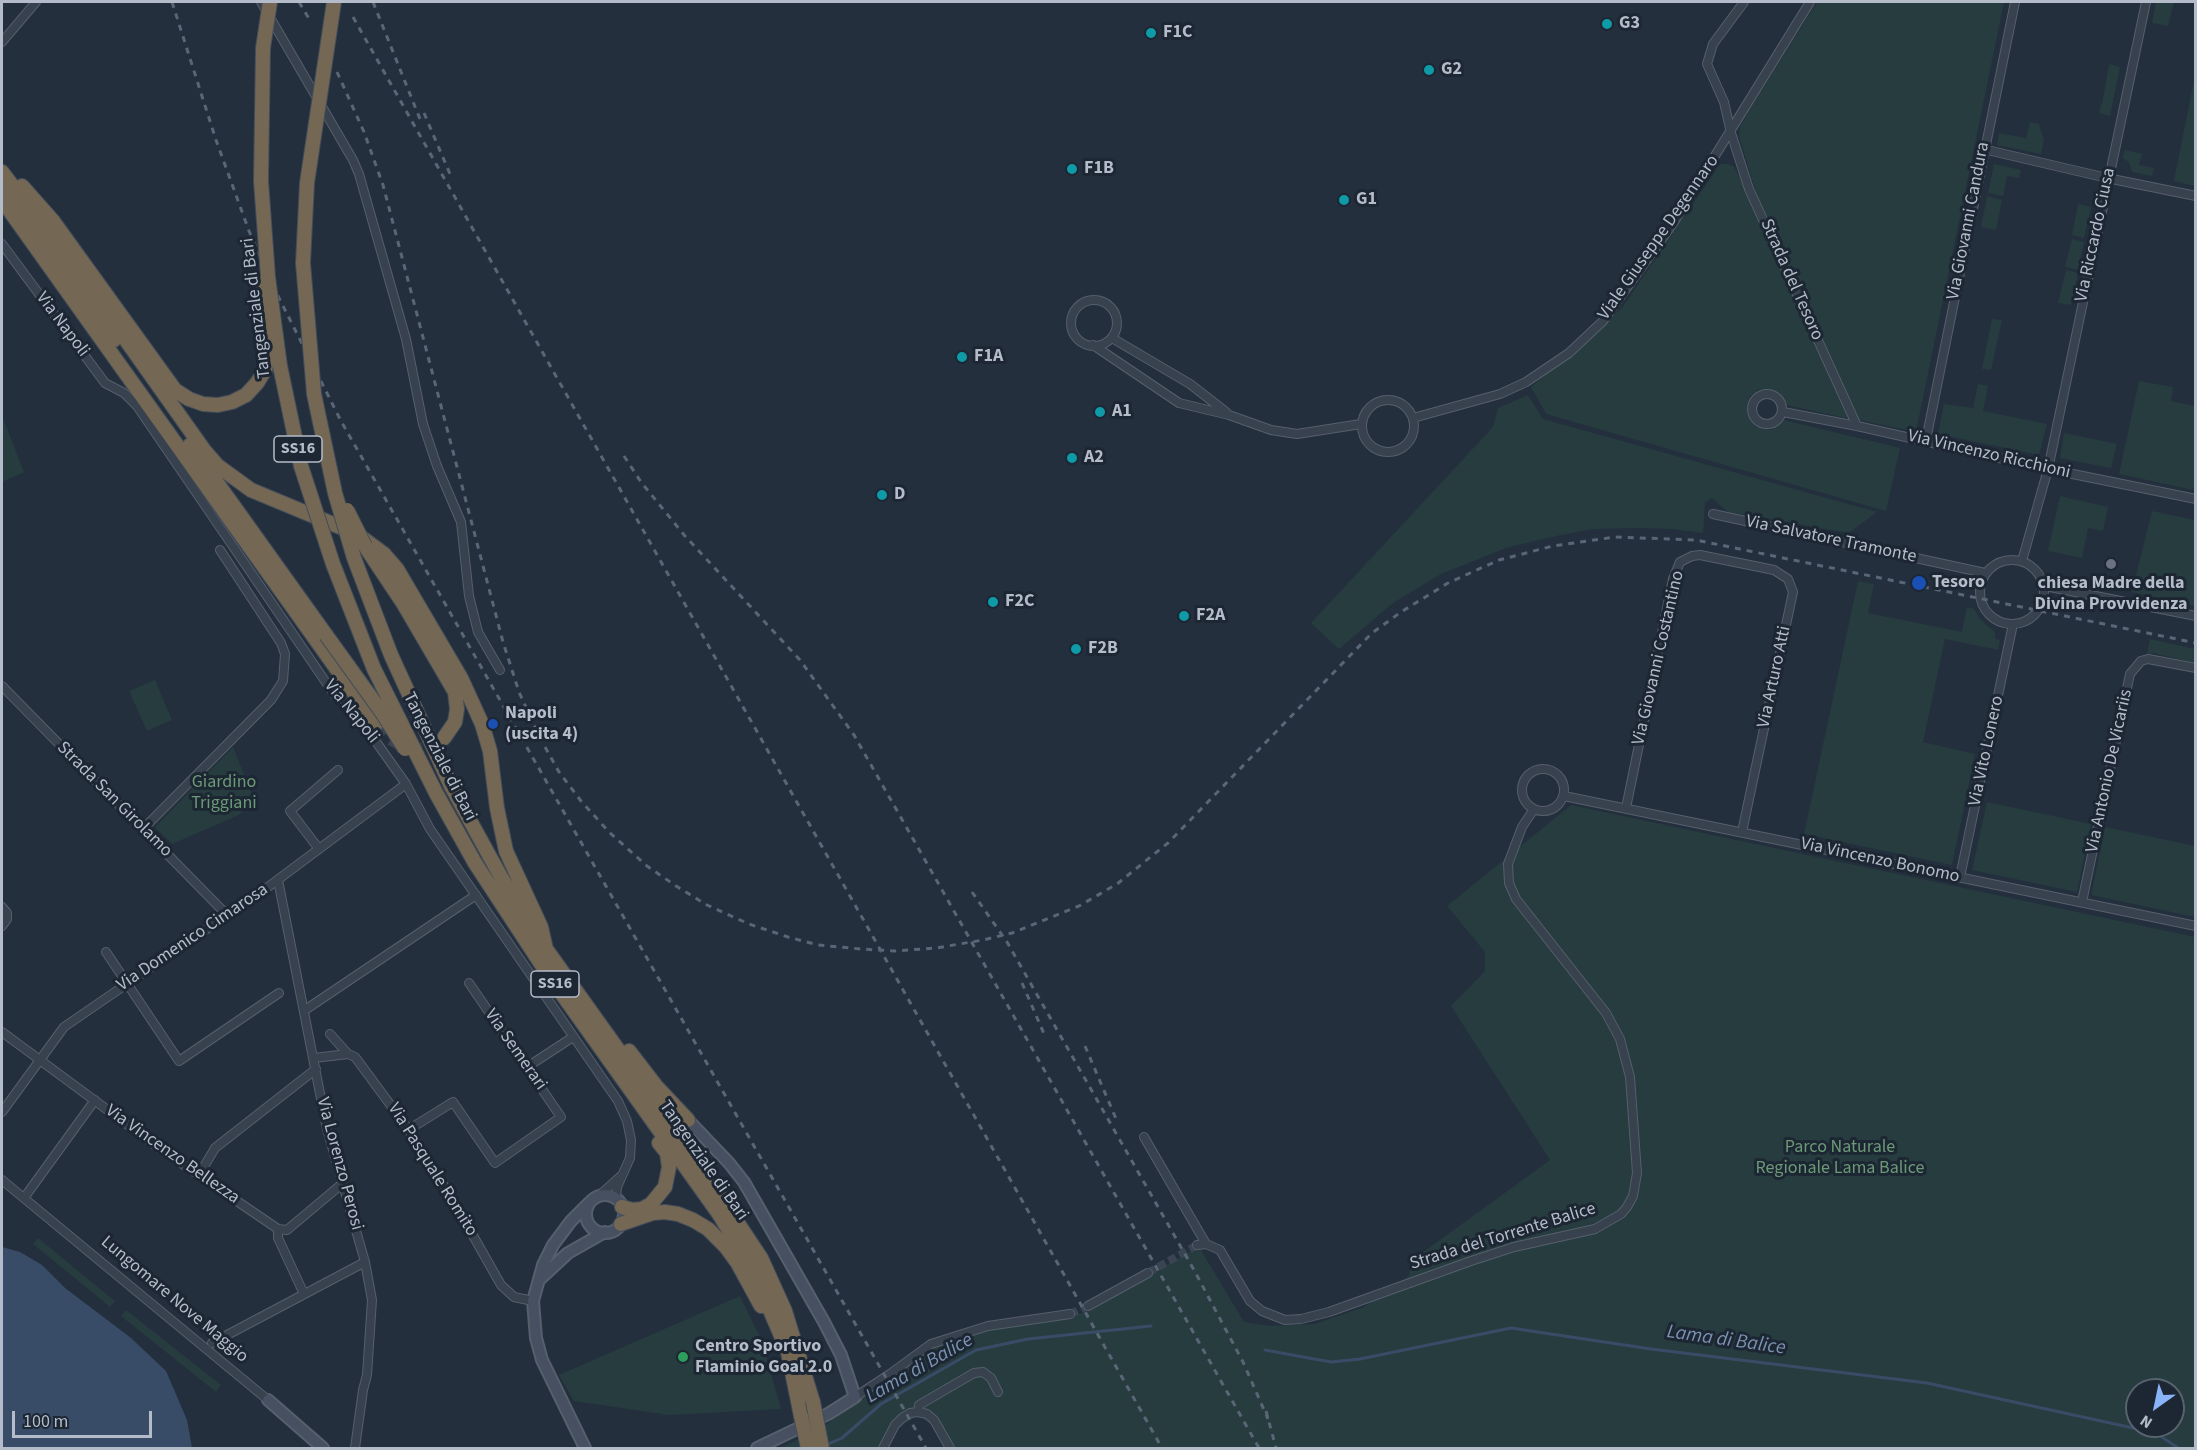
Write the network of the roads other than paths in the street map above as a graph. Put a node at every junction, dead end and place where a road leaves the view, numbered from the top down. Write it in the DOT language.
graph roads {
  1 [pos="36,2"];
  2 [pos="261,2"];
  3 [pos="270,2"];
  4 [pos="334,2"];
  5 [pos="1744,2"];
  6 [pos="1810,2"];
  7 [pos="2015,2"];
  8 [pos="2146,2"];
  9 [pos="2,42"];
  10 [pos="1731,133"];
  11 [pos="1983,149"];
  12 [pos="2,164"];
  13 [pos="2,172"];
  14 [pos="2107,178"];
  15 [pos="2,190"];
  16 [pos="2196,196"];
  17 [pos="2,200"];
  18 [pos="2,244"];
  19 [pos="268,277"];
  20 [pos="1112,338"];
  21 [pos="1093,345"];
  22 [pos="1782,412"];
  23 [pos="1229,415"];
  24 [pos="1413,417"];
  25 [pos="1361,424"];
  26 [pos="1857,426"];
  27 [pos="1926,440"];
  28 [pos="324,448"];
  29 [pos="2048,469"];
  30 [pos="2196,499"];
  31 [pos="1713,514"];
  32 [pos="220,550"];
  33 [pos="2022,561"];
  34 [pos="1734,562"];
  35 [pos="1985,573"];
  36 [pos="2044,586"];
  37 [pos="2196,616"];
  38 [pos="2013,624"];
  39 [pos="2195,668"];
  40 [pos="500,670"];
  41 [pos="3,692"];
  42 [pos="376,724"];
  43 [pos="444,738"];
  44 [pos="338,770"];
  45 [pos="406,784"];
  46 [pos="1564,796"];
  47 [pos="1534,808"];
  48 [pos="1626,808"];
  49 [pos="143,829"];
  50 [pos="1743,832"];
  51 [pos="319,849"];
  52 [pos="475,863"];
  53 [pos="1960,877"];
  54 [pos="278,880"];
  55 [pos="476,895"];
  56 [pos="2082,902"];
  57 [pos="2,907"];
  58 [pos="227,915"];
  59 [pos="2,926"];
  60 [pos="2196,926"];
  61 [pos="546,949"];
  62 [pos="106,952"];
  63 [pos="127,983"];
  64 [pos="469,983"];
  65 [pos="279,993"];
  66 [pos="583,1001"];
  67 [pos="305,1010"];
  68 [pos="588,1030"];
  69 [pos="2,1032"];
  70 [pos="330,1034"];
  71 [pos="573,1037"];
  72 [pos="348,1054"];
  73 [pos="314,1058"];
  74 [pos="40,1060"];
  75 [pos="527,1067"];
  76 [pos="316,1069"];
  77 [pos="95,1101"];
  78 [pos="2,1112"];
  79 [pos="688,1120"];
  80 [pos="416,1125"];
  81 [pos="1144,1137"];
  82 [pos="199,1175"];
  83 [pos="622,1175"];
  84 [pos="2,1180"];
  85 [pos="343,1183"];
  86 [pos="599,1196"];
  87 [pos="24,1198"];
  88 [pos="589,1203"];
  89 [pos="619,1203"];
  90 [pos="621,1224"];
  91 [pos="278,1229"];
  92 [pos="605,1232"];
  93 [pos="1206,1244"];
  94 [pos="1197,1245"];
  95 [pos="365,1262"];
  96 [pos="1148,1273"];
  97 [pos="540,1278"];
  98 [pos="304,1294"];
  99 [pos="533,1301"];
  100 [pos="1088,1306"];
  101 [pos="1070,1314"];
  102 [pos="779,1330"];
  103 [pos="212,1343"];
  104 [pos="998,1392"];
  105 [pos="855,1396"];
  106 [pos="268,1400"];
  107 [pos="918,1412"];
  108 [pos="575,1426"];
  109 [pos="323,1449"];
  110 [pos="355,1449"];
  111 [pos="585,1449"];
  112 [pos="593,1449"];
  113 [pos="757,1449"];
  114 [pos="808,1449"];
  115 [pos="822,1449"];
  116 [pos="883,1449"];
  117 [pos="950,1449"];
  1 -- 9 [label="street"];
  2 -- 40 [label="street"];
  3 -- 19 [label="highway, Tangenziale di Bari / SS16, bridge"];
  4 -- 28 [label="highway, Tangenziale di Bari / SS16, bridge"];
  5 -- 10 [label="street, Strada del Tesoro"];
  6 -- 10 [label="street, Viale Giuseppe Degennaro"];
  7 -- 11 [label="street, Via Giovanni Candura"];
  8 -- 14 [label="street, Via Riccardo Ciusa"];
  10 -- 24 [label="street, Viale Giuseppe Degennaro"];
  10 -- 26 [label="street, Strada del Tesoro"];
  11 -- 14 [label="street"];
  11 -- 27 [label="street, Via Giovanni Candura"];
  12 -- 19 [label="highway, bridge"];
  13 -- 61 [label="highway"];
  14 -- 16 [label="street"];
  14 -- 29 [label="street, Via Riccardo Ciusa"];
  15 -- 52 [label="highway, bridge"];
  17 -- 42 [label="highway"];
  18 -- 45 [label="street, Via Napoli"];
  19 -- 52 [label="highway, Tangenziale di Bari / SS16, bridge"];
  20 -- 21 [label="street"];
  20 -- 21 [label="street"];
  20 -- 23 [label="street"];
  21 -- 23 [label="street"];
  22 -- 22 [label="street"];
  22 -- 26 [label="street, Via Vincenzo Ricchioni"];
  23 -- 25 [label="street"];
  24 -- 25 [label="street"];
  24 -- 25 [label="street"];
  26 -- 27 [label="street, Via Vincenzo Ricchioni"];
  27 -- 29 [label="street, Via Vincenzo Ricchioni"];
  28 -- 43 [label="highway, bridge"];
  28 -- 61 [label="highway, Tangenziale di Bari / SS16, bridge"];
  29 -- 30 [label="street, Via Vincenzo Ricchioni"];
  29 -- 33 [label="street, Via Riccardo Ciusa"];
  31 -- 35 [label="street, Via Salvatore Tramonte"];
  32 -- 49 [label="street"];
  33 -- 35 [label="street"];
  33 -- 36 [label="street"];
  34 -- 48 [label="street, Via Giovanni Costantino"];
  34 -- 50 [label="street, Via Arturo Atti"];
  35 -- 38 [label="street"];
  36 -- 37 [label="street"];
  36 -- 38 [label="street"];
  38 -- 53 [label="street, Via Vito Lonero"];
  39 -- 56 [label="street, Via Antonio De Vicariis"];
  41 -- 49 [label="street, Strada San Girolamo"];
  44 -- 51 [label="street"];
  45 -- 51 [label="street, Via Domenico Cimarosa"];
  45 -- 55 [label="street, Via Napoli"];
  46 -- 47 [label="street"];
  46 -- 47 [label="street"];
  46 -- 48 [label="street, Via Vincenzo Bonomo"];
  47 -- 93 [label="street, Strada del Torrente Balice"];
  48 -- 50 [label="street, Via Vincenzo Bonomo"];
  49 -- 58 [label="street, Strada San Girolamo"];
  50 -- 53 [label="street, Via Vincenzo Bonomo"];
  51 -- 54 [label="street, Via Domenico Cimarosa"];
  52 -- 68 [label="highway, Tangenziale di Bari / SS16"];
  53 -- 56 [label="street, Via Vincenzo Bonomo"];
  54 -- 58 [label="street, Via Domenico Cimarosa"];
  54 -- 67 [label="street, Via Lorenzo Perosi"];
  55 -- 67 [label="street"];
  55 -- 71 [label="street, Via Napoli"];
  56 -- 60 [label="street, Via Vincenzo Bonomo"];
  57 -- 59 [label="street"];
  58 -- 63 [label="street, Via Domenico Cimarosa"];
  61 -- 66 [label="highway, Tangenziale di Bari / SS16"];
  62 -- 63 [label="street"];
  63 -- 65 [label="street"];
  63 -- 74 [label="street, Via Domenico Cimarosa"];
  64 -- 75 [label="street, Via Semerari"];
  66 -- 79 [label="highway"];
  66 -- 115 [label="highway, Tangenziale di Bari / SS16, bridge"];
  67 -- 73 [label="street, Via Lorenzo Perosi"];
  68 -- 89 [label="highway"];
  68 -- 102 [label="highway, Tangenziale di Bari / SS16"];
  69 -- 74 [label="street, Via Vincenzo Bellezza"];
  70 -- 72 [label="street, Via Pasquale Romito"];
  71 -- 75 [label="street"];
  71 -- 83 [label="street, Via Napoli"];
  72 -- 73 [label="street"];
  72 -- 99 [label="street, Via Pasquale Romito"];
  73 -- 76 [label="street, Via Lorenzo Perosi"];
  74 -- 77 [label="street, Via Vincenzo Bellezza"];
  74 -- 78 [label="street, Via Domenico Cimarosa"];
  75 -- 80 [label="street, Via Semerari"];
  76 -- 82 [label="street"];
  76 -- 85 [label="street, Via Lorenzo Perosi"];
  77 -- 82 [label="street, Via Vincenzo Bellezza"];
  77 -- 87 [label="street"];
  79 -- 105 [label="street"];
  81 -- 93 [label="street"];
  82 -- 91 [label="street, Via Vincenzo Bellezza"];
  83 -- 86 [label="street, Via Napoli"];
  83 -- 89 [label="street, Via Napoli"];
  84 -- 87 [label="street, Lungomare Nove Maggio"];
  85 -- 91 [label="street"];
  85 -- 95 [label="street, Via Lorenzo Perosi"];
  86 -- 88 [label="street"];
  86 -- 89 [label="street"];
  87 -- 106 [label="street, Lungomare Nove Maggio"];
  88 -- 92 [label="street"];
  88 -- 97 [label="street"];
  89 -- 90 [label="street"];
  90 -- 92 [label="street"];
  90 -- 102 [label="highway"];
  91 -- 98 [label="street"];
  92 -- 97 [label="street"];
  93 -- 94 [label="street"];
  95 -- 98 [label="street"];
  95 -- 110 [label="street, Via Lorenzo Perosi"];
  96 -- 100 [label="street"];
  97 -- 99 [label="street"];
  98 -- 103 [label="street"];
  99 -- 108 [label="street"];
  101 -- 105 [label="street"];
  102 -- 114 [label="highway, Tangenziale di Bari / SS16, bridge"];
  104 -- 107 [label="street"];
  105 -- 113 [label="street"];
  106 -- 109 [label="street, Lungomare Nove Maggio"];
  107 -- 116 [label="street"];
  107 -- 117 [label="street"];
  108 -- 111 [label="street"];
  108 -- 112 [label="street"];
}
